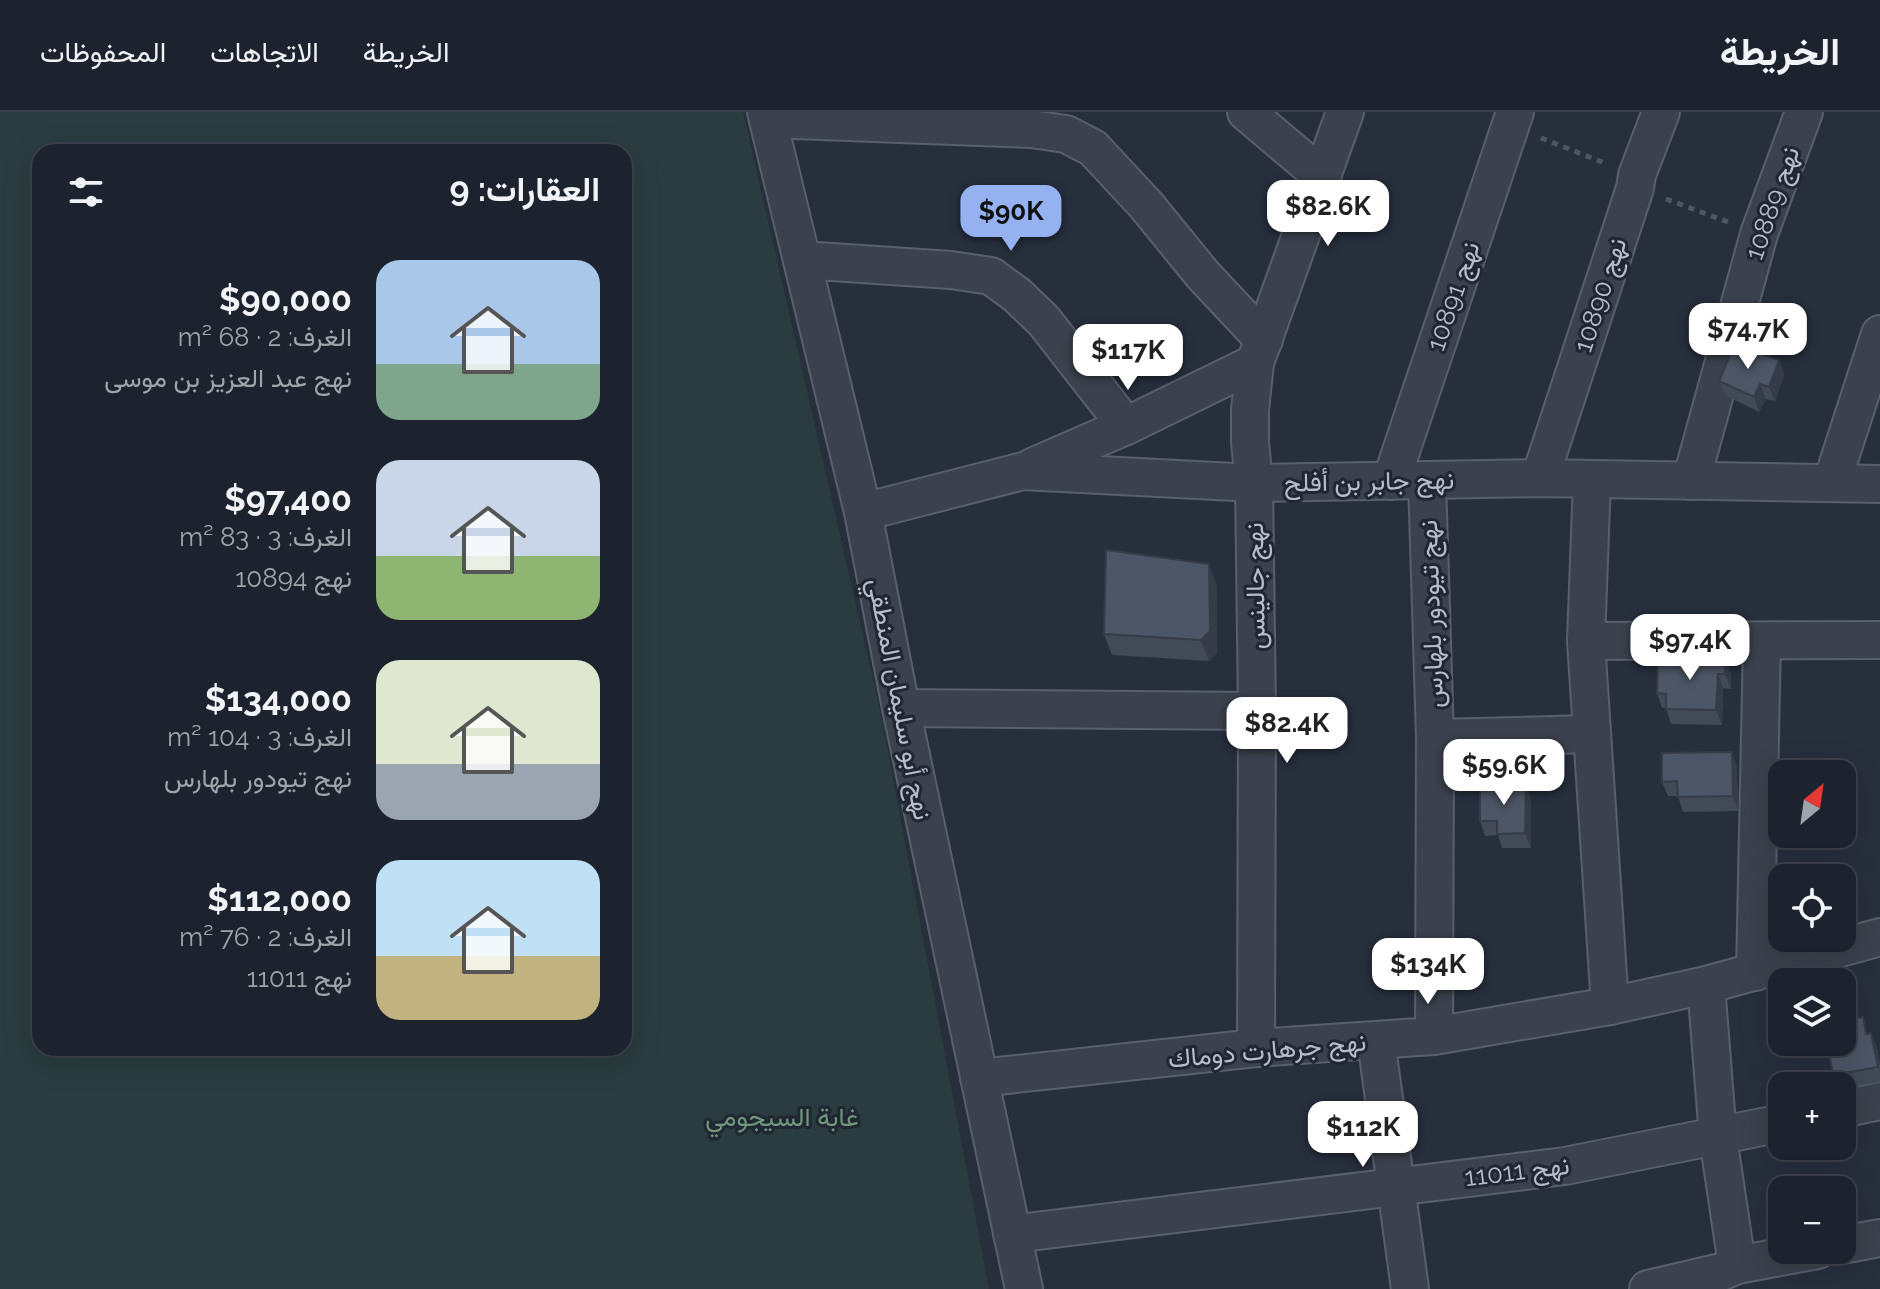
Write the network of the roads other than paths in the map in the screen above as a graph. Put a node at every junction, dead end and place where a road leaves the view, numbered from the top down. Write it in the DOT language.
graph roads {
  1 [pos="1246,112"];
  2 [pos="1345,112"];
  3 [pos="1661,112"];
  4 [pos="1804,112"];
  5 [pos="767,116"];
  6 [pos="1513,119"];
  7 [pos="1323,177"];
  8 [pos="802,260"];
  9 [pos="1880,334"];
  10 [pos="1260,352"];
  11 [pos="1126,426"];
  12 [pos="1023,471"];
  13 [pos="1540,478"];
  14 [pos="1592,479"];
  15 [pos="1427,480"];
  16 [pos="1391,481"];
  17 [pos="1691,481"];
  18 [pos="1832,482"];
  19 [pos="1254,483"];
  20 [pos="1880,484"];
  21 [pos="863,512"];
  22 [pos="1880,640"];
  23 [pos="1586,641"];
  24 [pos="1762,641"];
  25 [pos="901,708"];
  26 [pos="1257,711"];
  27 [pos="1591,734"];
  28 [pos="1435,738"];
  29 [pos="1880,937"];
  30 [pos="1755,972"];
  31 [pos="1706,985"];
  32 [pos="1610,1006"];
  33 [pos="1434,1036"];
  34 [pos="1376,1040"];
  35 [pos="1256,1048"];
  36 [pos="979,1078"];
  37 [pos="1880,1101"];
  38 [pos="1856,1106"];
  39 [pos="1768,1126"];
  40 [pos="1718,1137"];
  41 [pos="1396,1185"];
  42 [pos="1012,1234"];
  43 [pos="1880,1238"];
  44 [pos="1856,1242"];
  45 [pos="1768,1264"];
  46 [pos="1727,1275"];
  47 [pos="1024,1289"];
  48 [pos="1410,1289"];
  49 [pos="1648,1289"];
  1 -- 7 [label="street"];
  2 -- 7 [label="street, نهج جالينس"];
  3 -- 13 [label="street, نهج 10890"];
  4 -- 17 [label="street, نهج 10889"];
  5 -- 8 [label="street, نهج أبو سليمان المنطقي"];
  5 -- 10 [label="street"];
  6 -- 16 [label="street, نهج 10891"];
  7 -- 10 [label="street, نهج جالينس"];
  8 -- 11 [label="street"];
  8 -- 21 [label="street, نهج أبو سليمان المنطقي"];
  9 -- 18 [label="street"];
  10 -- 11 [label="street"];
  10 -- 19 [label="street, نهج جالينس"];
  11 -- 12 [label="street"];
  12 -- 19 [label="street, نهج جابر بن أفلح"];
  12 -- 21 [label="street, نهج جابر بن أفلح"];
  13 -- 14 [label="street, نهج جابر بن أفلح"];
  13 -- 15 [label="street, نهج جابر بن أفلح"];
  14 -- 17 [label="street, نهج جابر بن أفلح"];
  14 -- 23 [label="street"];
  15 -- 16 [label="street, نهج جابر بن أفلح"];
  15 -- 28 [label="street, نهج تيودور بلهارس"];
  16 -- 19 [label="street, نهج جابر بن أفلح"];
  17 -- 18 [label="street, نهج جابر بن أفلح"];
  18 -- 20 [label="street, نهج جابر بن أفلح"];
  19 -- 26 [label="street, نهج جالينس"];
  21 -- 25 [label="street, نهج أبو سليمان المنطقي"];
  22 -- 24 [label="street"];
  23 -- 24 [label="street"];
  23 -- 27 [label="street"];
  24 -- 30 [label="street"];
  25 -- 26 [label="street"];
  25 -- 36 [label="street, نهج أبو سليمان المنطقي"];
  26 -- 35 [label="street, نهج جالينس"];
  27 -- 28 [label="street"];
  27 -- 32 [label="street"];
  28 -- 33 [label="street, نهج تيودور بلهارس"];
  29 -- 30 [label="street, نهج جرهارت دوماك"];
  30 -- 31 [label="street, نهج جرهارت دوماك"];
  31 -- 32 [label="street, نهج جرهارت دوماك"];
  31 -- 40 [label="street"];
  32 -- 33 [label="street, نهج جرهارت دوماك"];
  33 -- 34 [label="street, نهج جرهارت دوماك"];
  34 -- 35 [label="street, نهج جرهارت دوماك"];
  34 -- 41 [label="street"];
  35 -- 36 [label="street, نهج جرهارت دوماك"];
  36 -- 42 [label="street, نهج أبو سليمان المنطقي"];
  37 -- 38 [label="street"];
  39 -- 40 [label="street, نهج 11011"];
  40 -- 41 [label="street, نهج 11011"];
  40 -- 46 [label="street"];
  41 -- 42 [label="street, نهج 11011"];
  41 -- 48 [label="street"];
  42 -- 47 [label="street, نهج أبو سليمان المنطقي"];
  43 -- 44 [label="street"];
  45 -- 46 [label="street"];
  46 -- 49 [label="street"];
}
